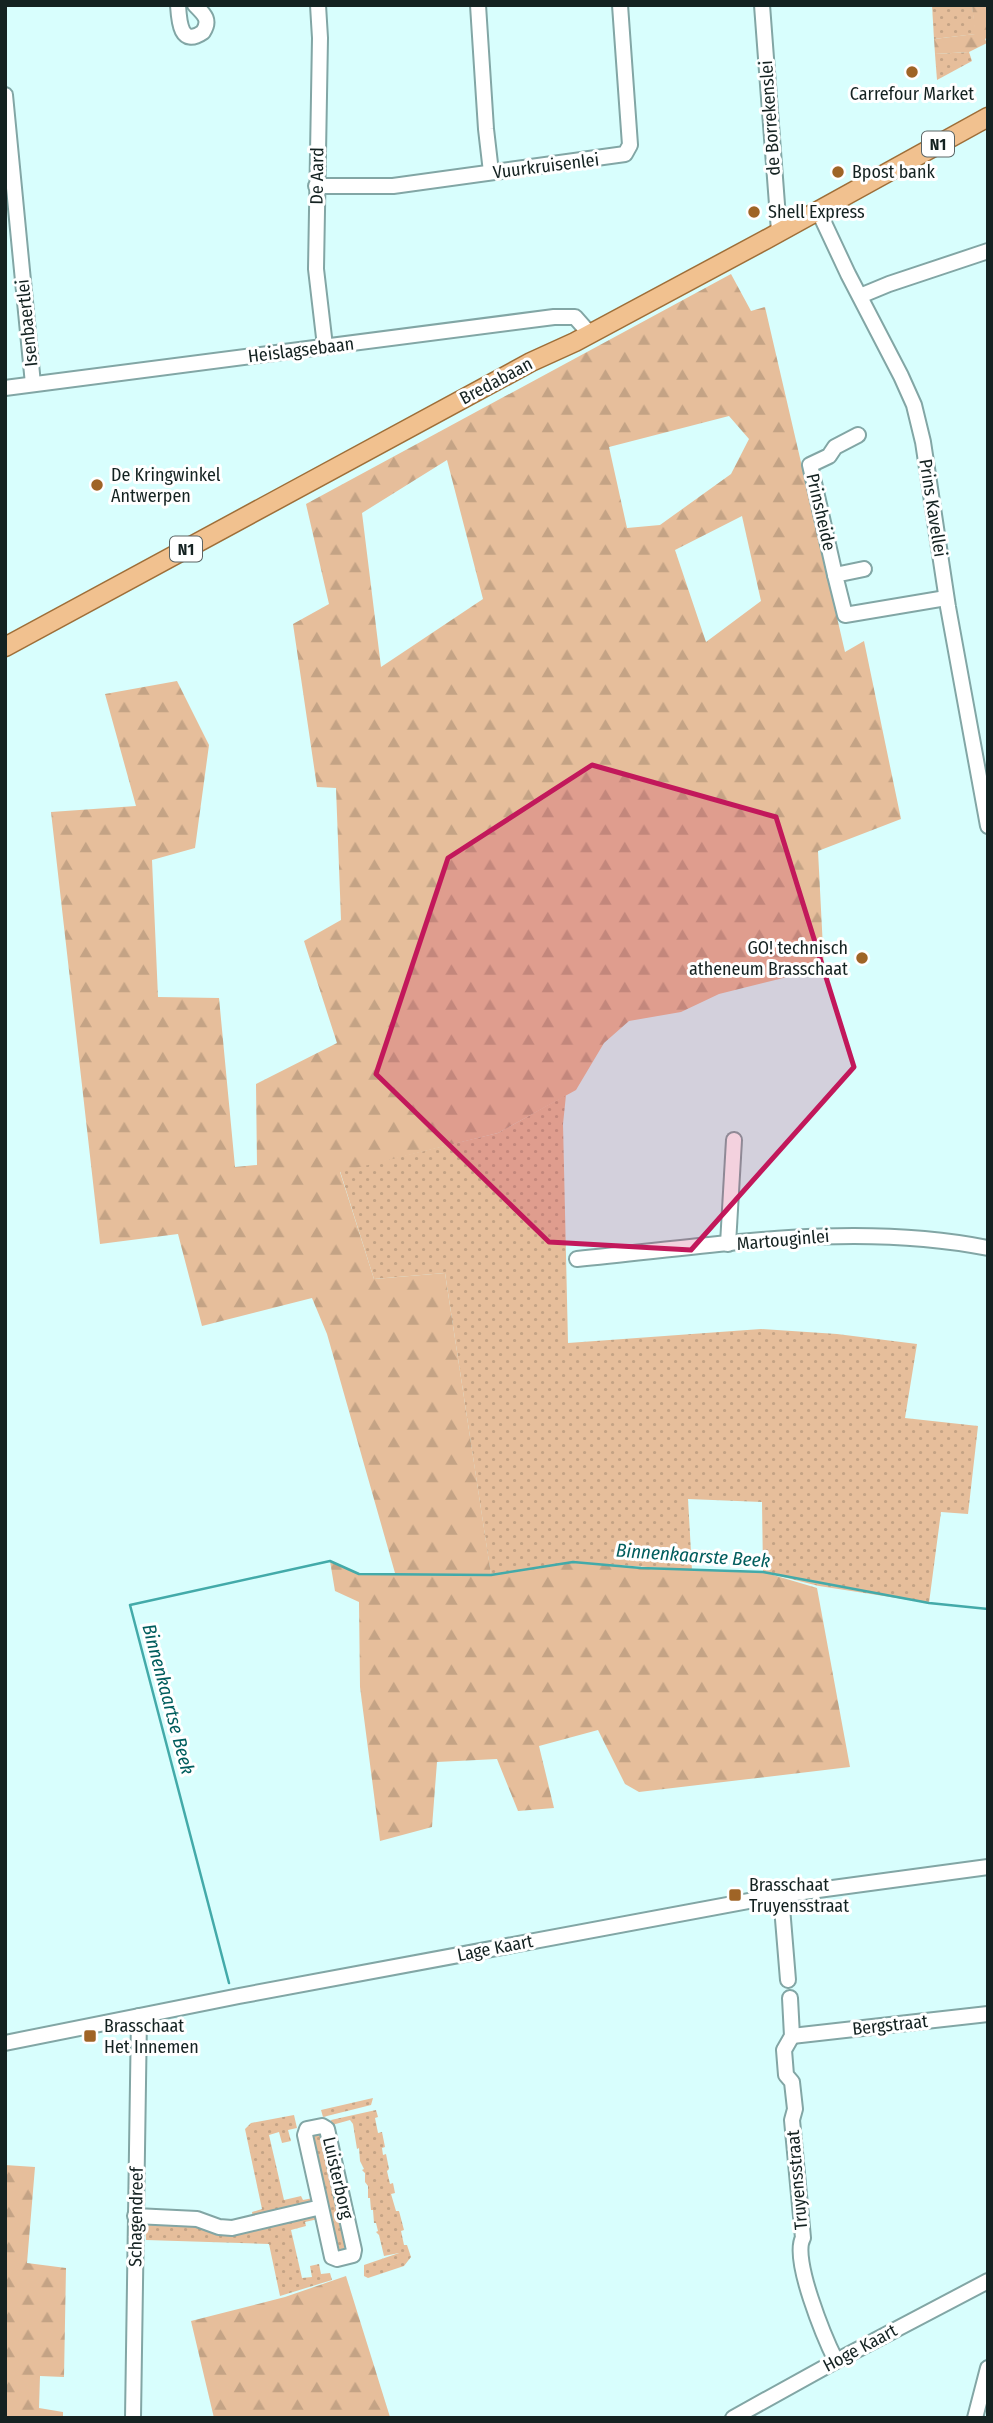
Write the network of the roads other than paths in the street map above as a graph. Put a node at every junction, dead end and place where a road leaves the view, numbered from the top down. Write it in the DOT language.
graph roads {
  1 [pos="178,5"];
  2 [pos="195,5"];
  3 [pos="318,5"];
  4 [pos="478,5"];
  5 [pos="621,5"];
  6 [pos="762,5"];
  7 [pos="5,94"];
  8 [pos="988,117"];
  9 [pos="491,172"];
  10 [pos="316,186"];
  11 [pos="818,210"];
  12 [pos="779,232"];
  13 [pos="988,251"];
  14 [pos="860,296"];
  15 [pos="590,334"];
  16 [pos="325,346"];
  17 [pos="33,384"];
  18 [pos="5,388"];
  19 [pos="858,435"];
  20 [pos="864,569"];
  21 [pos="835,575"];
  22 [pos="946,598"];
  23 [pos="5,647"];
  24 [pos="982,757"];
  25 [pos="988,827"];
  26 [pos="734,1139"];
  27 [pos="727,1244"];
  28 [pos="988,1248"];
  29 [pos="577,1259"];
  30 [pos="988,1867"];
  31 [pos="781,1895"];
  32 [pos="788,1980"];
  33 [pos="790,1998"];
  34 [pos="988,2014"];
  35 [pos="139,2016"];
  36 [pos="792,2036"];
  37 [pos="5,2043"];
  38 [pos="321,2207"];
  39 [pos="135,2216"];
  40 [pos="988,2281"];
  41 [pos="836,2361"];
  42 [pos="988,2368"];
  43 [pos="134,2418"];
  44 [pos="733,2418"];
  45 [pos="975,2418"];
  1 -- 2 [label="street"];
  3 -- 10 [label="street, De Aard"];
  4 -- 9 [label="street"];
  5 -- 9 [label="street, Vuurkruisenlei"];
  6 -- 12 [label="street, de Borrekenslei"];
  7 -- 17 [label="street, Isenbaertlei"];
  8 -- 11 [label="main road, Bredabaan / N1"];
  9 -- 10 [label="street, Vuurkruisenlei"];
  10 -- 16 [label="street, De Aard"];
  11 -- 12 [label="main road, Bredabaan / N1"];
  11 -- 14 [label="street, Prins Kavellei"];
  12 -- 15 [label="main road, Bredabaan / N1"];
  13 -- 14 [label="street"];
  14 -- 22 [label="street, Prins Kavellei"];
  15 -- 16 [label="street, Heislagsebaan"];
  15 -- 23 [label="main road, Bredabaan / N1"];
  16 -- 17 [label="street, Heislagsebaan"];
  17 -- 18 [label="street, Heislagsebaan"];
  19 -- 21 [label="street, Prinsheide"];
  20 -- 21 [label="street, Prinsheide"];
  21 -- 22 [label="street, Prinsheide"];
  22 -- 24 [label="street, Prins Kavellei"];
  24 -- 25 [label="street, Prins Kavellei"];
  26 -- 27 [label="street"];
  27 -- 28 [label="street, Martouginlei"];
  27 -- 29 [label="street, Martouginlei"];
  30 -- 31 [label="street, Lage Kaart"];
  31 -- 32 [label="street"];
  31 -- 35 [label="street, Lage Kaart"];
  33 -- 36 [label="street, Truyensstraat"];
  34 -- 36 [label="street, Bergstraat"];
  35 -- 37 [label="street, Lage Kaart"];
  35 -- 39 [label="street, Schagendreef"];
  36 -- 41 [label="street, Truyensstraat"];
  38 -- 38 [label="street, Luisterborg"];
  38 -- 39 [label="street, Luisterborg"];
  39 -- 43 [label="street, Schagendreef"];
  40 -- 41 [label="street, Hoge Kaart"];
  41 -- 44 [label="street, Hoge Kaart"];
  42 -- 45 [label="street"];
}
